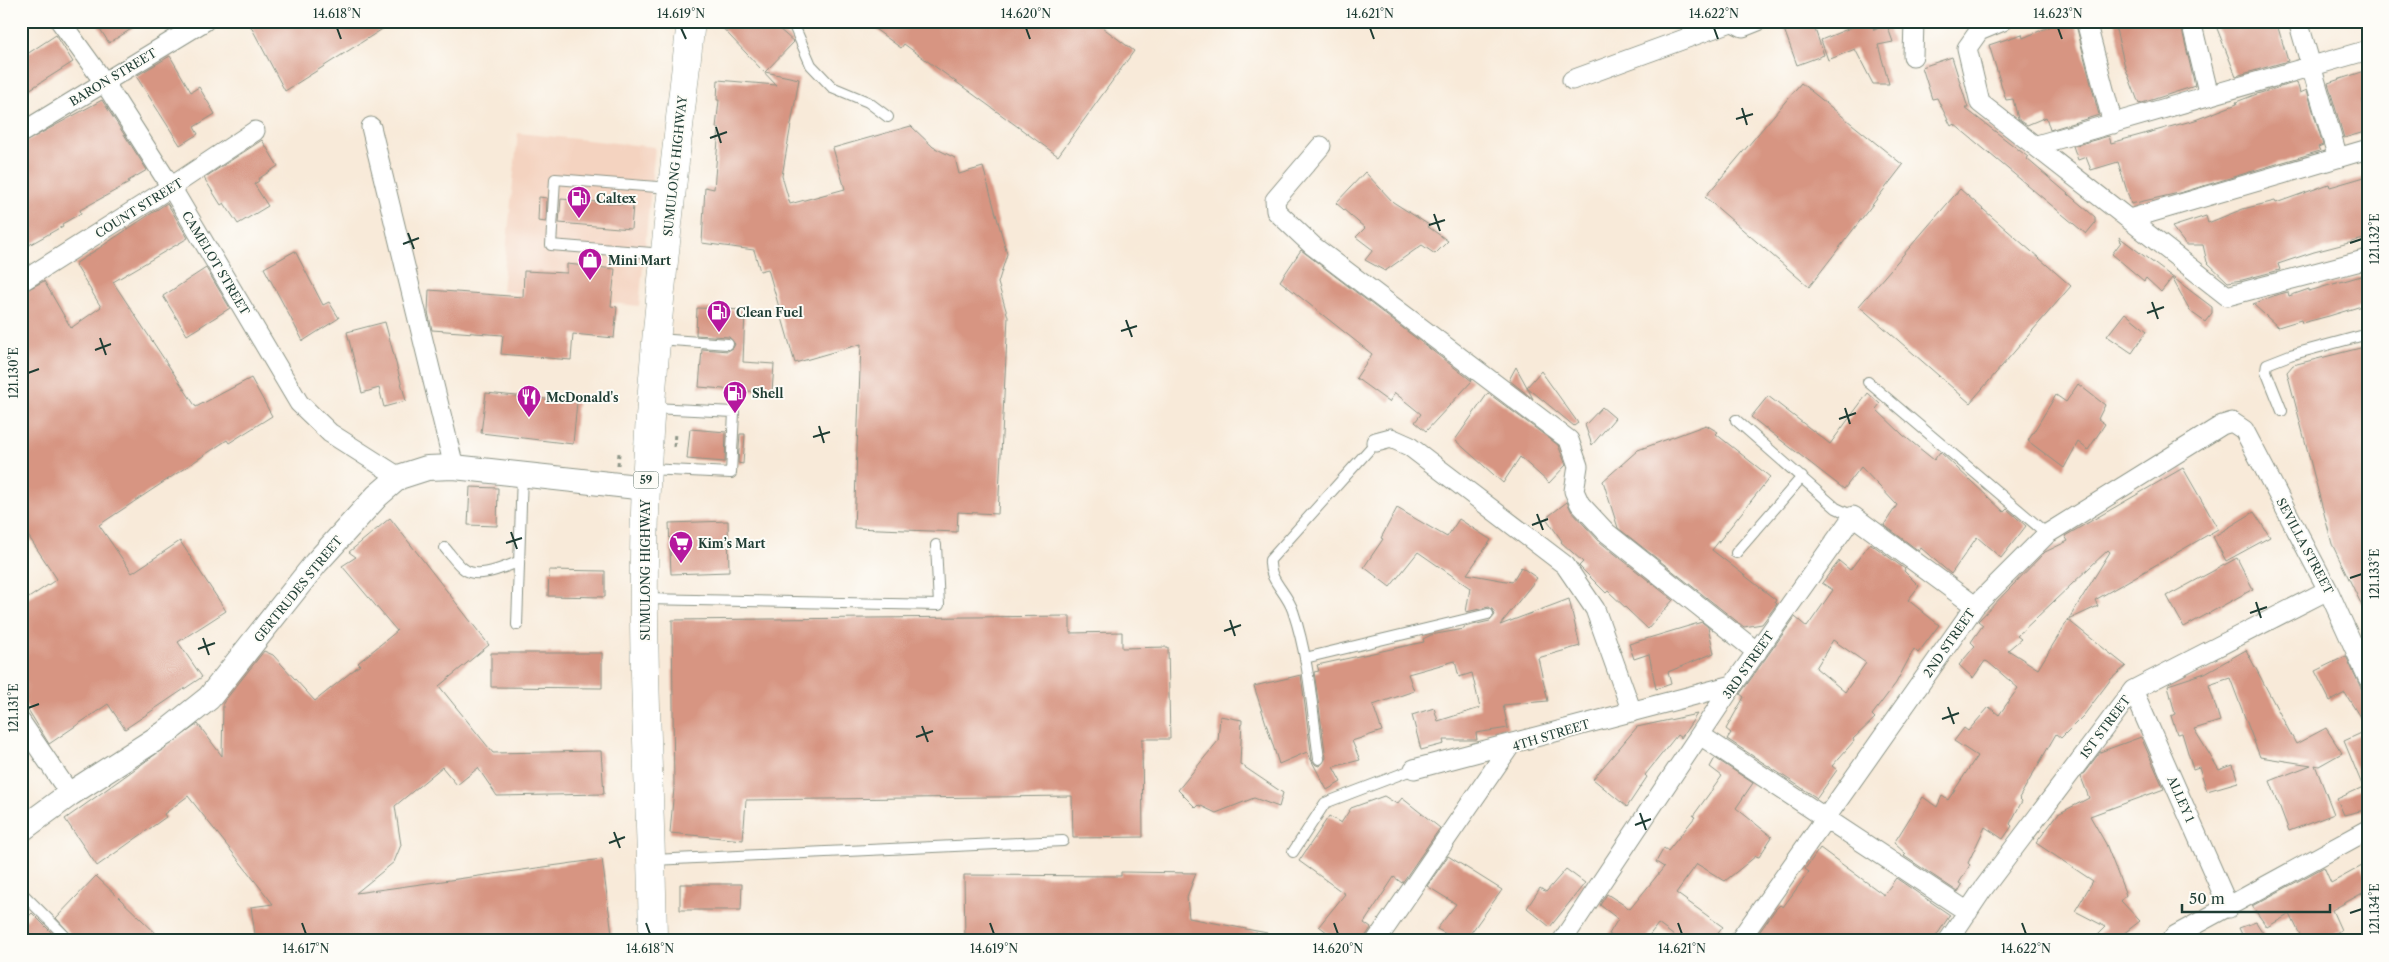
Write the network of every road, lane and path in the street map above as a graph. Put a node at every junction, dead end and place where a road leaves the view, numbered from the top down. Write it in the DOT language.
graph roads {
  1 [pos="60,21"];
  2 [pos="205,21"];
  3 [pos="691,21"];
  4 [pos="792,21"];
  5 [pos="1758,21"];
  6 [pos="1914,21"];
  7 [pos="2003,21"];
  8 [pos="2086,21"];
  9 [pos="2191,21"];
  10 [pos="2298,21"];
  11 [pos="1731,22"];
  12 [pos="2368,50"];
  13 [pos="1913,56"];
  14 [pos="2310,67"];
  15 [pos="1572,80"];
  16 [pos="104,82"];
  17 [pos="2210,96"];
  18 [pos="888,117"];
  19 [pos="2113,124"];
  20 [pos="371,128"];
  21 [pos="255,131"];
  22 [pos="21,133"];
  23 [pos="2037,145"];
  24 [pos="1321,146"];
  25 [pos="2368,150"];
  26 [pos="2338,158"];
  27 [pos="172,187"];
  28 [pos="673,188"];
  29 [pos="2129,219"];
  30 [pos="665,254"];
  31 [pos="2368,259"];
  32 [pos="21,282"];
  33 [pos="2368,334"];
  34 [pos="656,339"];
  35 [pos="728,344"];
  36 [pos="1868,382"];
  37 [pos="652,408"];
  38 [pos="2282,411"];
  39 [pos="1736,420"];
  40 [pos="2232,422"];
  41 [pos="1376,442"];
  42 [pos="454,467"];
  43 [pos="522,474"];
  44 [pos="399,477"];
  45 [pos="646,478"];
  46 [pos="1802,478"];
  47 [pos="1852,516"];
  48 [pos="2047,534"];
  49 [pos="936,545"];
  50 [pos="445,548"];
  51 [pos="1736,553"];
  52 [pos="518,562"];
  53 [pos="2328,590"];
  54 [pos="644,599"];
  55 [pos="1976,606"];
  56 [pos="1488,614"];
  57 [pos="517,625"];
  58 [pos="1757,652"];
  59 [pos="1305,658"];
  60 [pos="2368,678"];
  61 [pos="1733,685"];
  62 [pos="2133,690"];
  63 [pos="1632,712"];
  64 [pos="21,722"];
  65 [pos="1700,735"];
  66 [pos="1510,746"];
  67 [pos="1319,759"];
  68 [pos="1414,769"];
  69 [pos="70,794"];
  70 [pos="1827,817"];
  71 [pos="21,830"];
  72 [pos="2368,830"];
  73 [pos="1063,841"];
  74 [pos="1293,852"];
  75 [pos="652,860"];
  76 [pos="21,892"];
  77 [pos="2230,908"];
  78 [pos="1968,912"];
  79 [pos="70,941"];
  80 [pos="653,941"];
  81 [pos="1376,941"];
  82 [pos="1562,941"];
  83 [pos="1739,941"];
  84 [pos="1948,941"];
  85 [pos="2170,941"];
  1 -- 16 [label="street, CAMELOT STREET"];
  2 -- 16 [label="street, BARON STREET"];
  3 -- 28 [label="main road, SUMULONG HIGHWAY / 59"];
  4 -- 18 [label="lane"];
  5 -- 11 [label="street"];
  6 -- 13 [label="street"];
  7 -- 23 [label="street"];
  8 -- 19 [label="street"];
  9 -- 17 [label="street"];
  10 -- 14 [label="street"];
  11 -- 15 [label="street"];
  12 -- 14 [label="street"];
  14 -- 17 [label="street"];
  14 -- 26 [label="street"];
  16 -- 22 [label="street, BARON STREET"];
  16 -- 27 [label="street, CAMELOT STREET"];
  17 -- 19 [label="street"];
  19 -- 23 [label="street"];
  20 -- 42 [label="street"];
  21 -- 27 [label="street, COUNT STREET"];
  23 -- 29 [label="street"];
  24 -- 58 [label="street"];
  25 -- 26 [label="street"];
  26 -- 29 [label="street"];
  27 -- 32 [label="street, COUNT STREET"];
  27 -- 44 [label="street, CAMELOT STREET"];
  28 -- 30 [label="main road, SUMULONG HIGHWAY / 59"];
  28 -- 30 [label="lane"];
  29 -- 31 [label="street"];
  30 -- 34 [label="main road, SUMULONG HIGHWAY / 59"];
  33 -- 38 [label="lane"];
  34 -- 35 [label="lane"];
  34 -- 37 [label="main road, SUMULONG HIGHWAY / 59"];
  36 -- 48 [label="lane"];
  37 -- 45 [label="main road, SUMULONG HIGHWAY / 59"];
  37 -- 45 [label="lane"];
  39 -- 46 [label="lane"];
  40 -- 48 [label="street, 2ND STREET"];
  40 -- 53 [label="street, SEVILLA STREET"];
  41 -- 59 [label="lane"];
  41 -- 63 [label="street"];
  42 -- 43 [label="street, GERTRUDES STREET"];
  42 -- 44 [label="street, GERTRUDES STREET"];
  43 -- 45 [label="street, GERTRUDES STREET"];
  43 -- 52 [label="lane"];
  44 -- 69 [label="street, GERTRUDES STREET"];
  45 -- 54 [label="main road, SUMULONG HIGHWAY / 59"];
  46 -- 47 [label="lane"];
  46 -- 51 [label="lane"];
  47 -- 55 [label="street"];
  47 -- 58 [label="street, 3RD STREET"];
  48 -- 55 [label="street, 2ND STREET"];
  49 -- 54 [label="lane"];
  50 -- 52 [label="lane"];
  52 -- 57 [label="lane"];
  53 -- 60 [label="street, SEVILLA STREET"];
  53 -- 62 [label="street, 1ST STREET"];
  54 -- 75 [label="main road, SUMULONG HIGHWAY / 59"];
  55 -- 70 [label="street, 2ND STREET"];
  56 -- 59 [label="lane"];
  58 -- 61 [label="street, 3RD STREET"];
  59 -- 67 [label="lane"];
  61 -- 63 [label="street, 4TH STREET"];
  61 -- 65 [label="street, 3RD STREET"];
  62 -- 77 [label="street, ALLEY 1"];
  62 -- 78 [label="street, 1ST STREET"];
  63 -- 66 [label="street, 4TH STREET"];
  64 -- 69 [label="street"];
  65 -- 70 [label="street"];
  65 -- 82 [label="street, 3RD STREET"];
  66 -- 68 [label="street"];
  66 -- 81 [label="street, 4TH STREET"];
  68 -- 74 [label="lane"];
  69 -- 71 [label="street, GERTRUDES STREET"];
  70 -- 78 [label="street"];
  70 -- 83 [label="street, 2ND STREET"];
  72 -- 77 [label="street"];
  73 -- 75 [label="lane"];
  75 -- 80 [label="main road, SUMULONG HIGHWAY / 59"];
  76 -- 79 [label="lane"];
  77 -- 85 [label="street"];
  78 -- 84 [label="street, 1ST STREET"];
}
